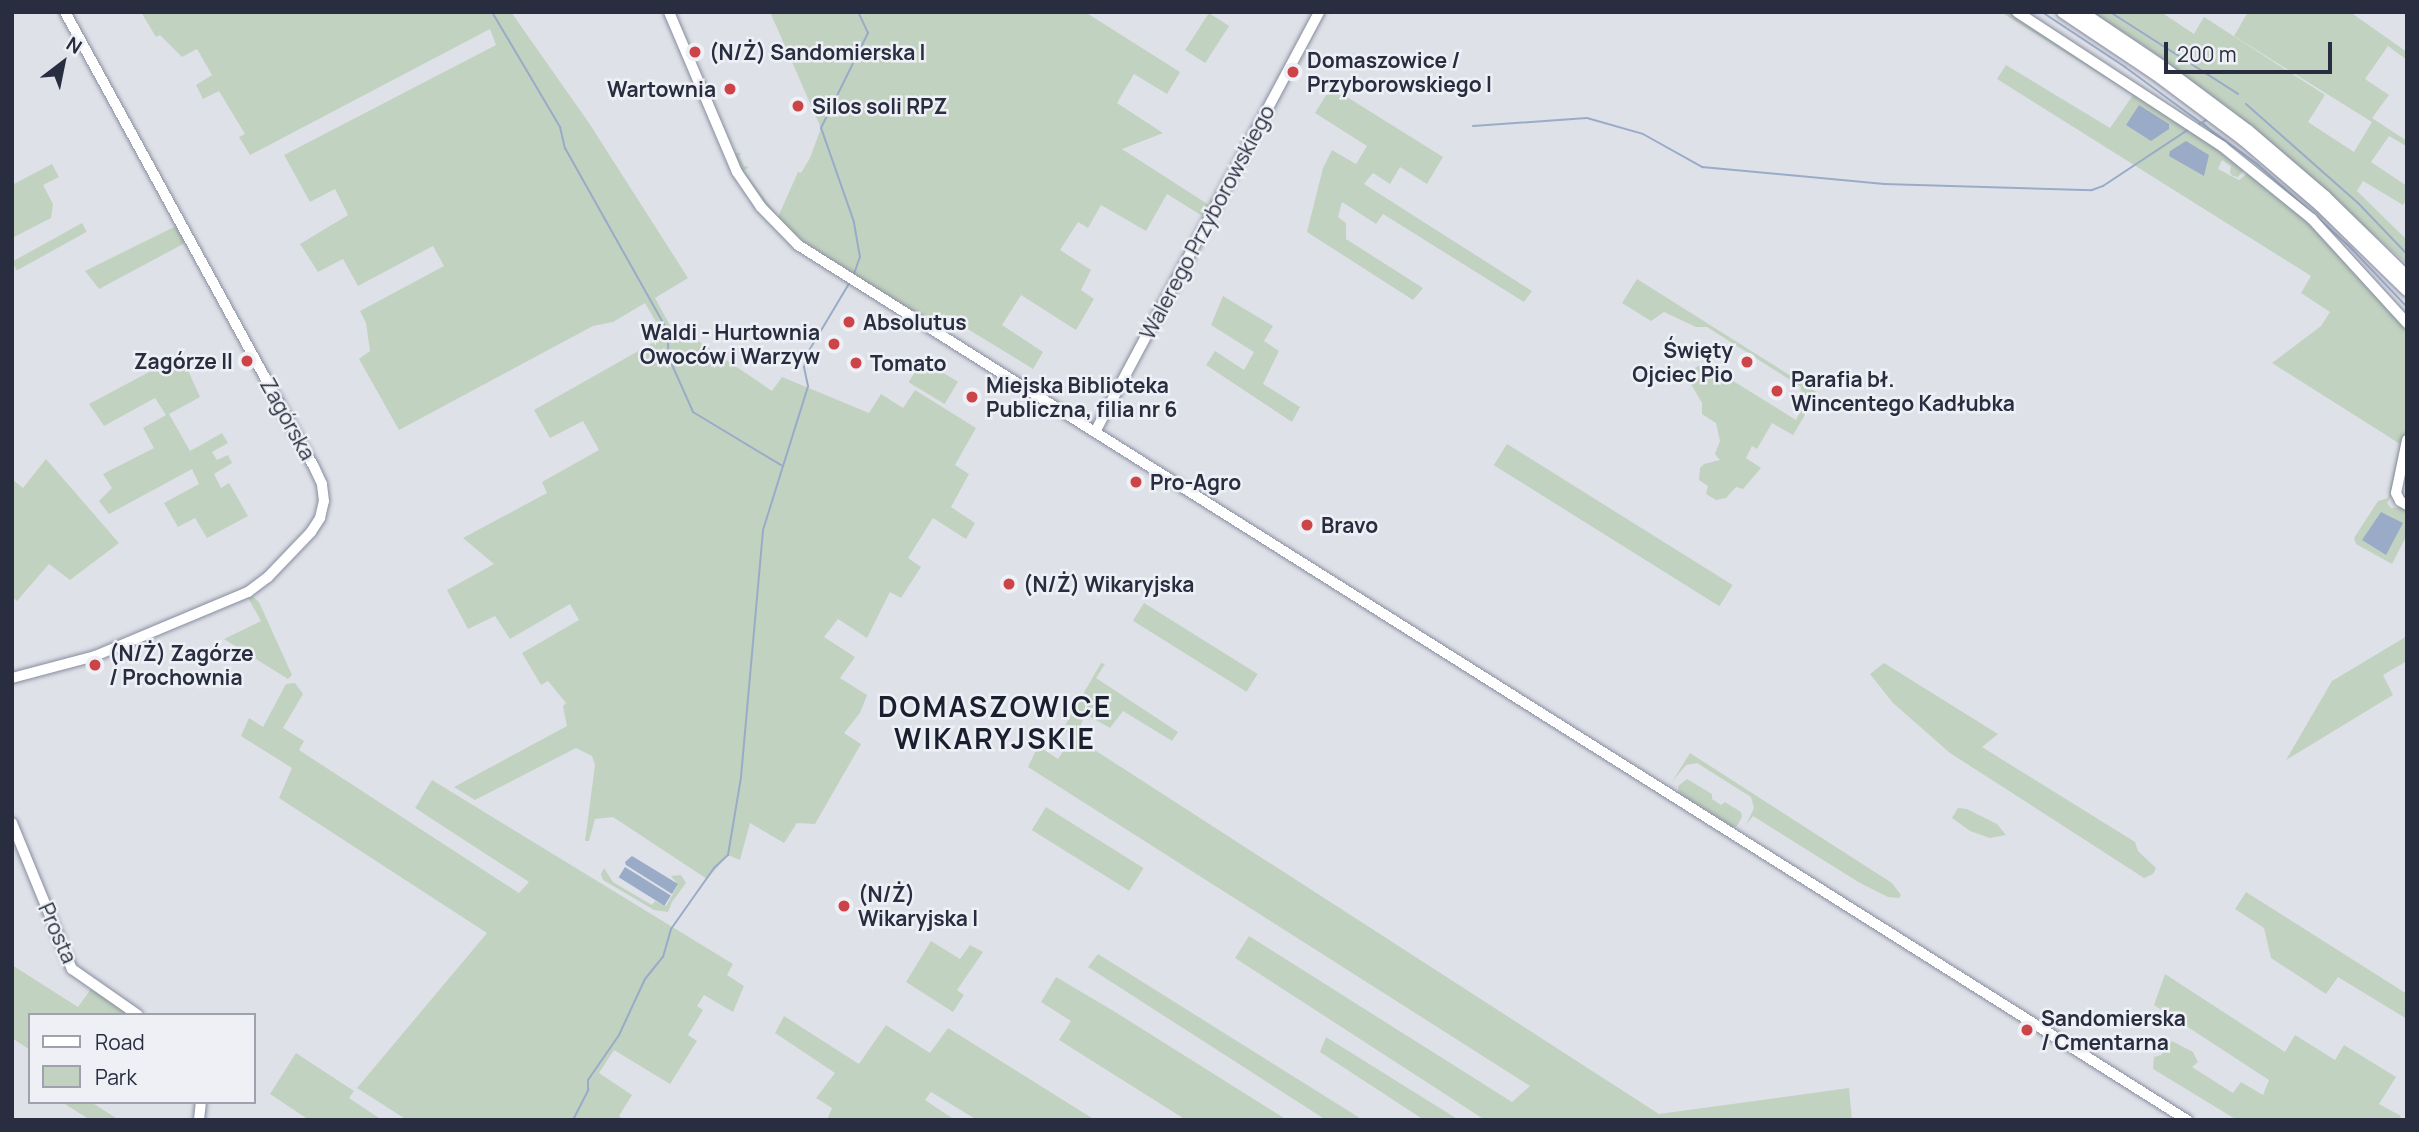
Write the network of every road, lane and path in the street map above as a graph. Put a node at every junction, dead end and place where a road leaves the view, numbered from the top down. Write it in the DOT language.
graph roads {
  1 [pos="65,12"];
  2 [pos="669,12"];
  3 [pos="1319,12"];
  4 [pos="2017,12"];
  5 [pos="2063,12"];
  6 [pos="2081,12"];
  7 [pos="2407,276"];
  8 [pos="2407,290"];
  9 [pos="2407,323"];
  10 [pos="1095,432"];
  11 [pos="2407,440"];
  12 [pos="2407,505"];
  13 [pos="12,678"];
  14 [pos="12,823"];
  15 [pos="135,1013"];
  16 [pos="2187,1120"];
  1 -- 13 [label="street, Zagórska"];
  2 -- 10 [label="street"];
  3 -- 10 [label="street, Walerego Przyborowskiego"];
  4 -- 9 [label="street"];
  5 -- 8 [label="highway"];
  6 -- 7 [label="highway"];
  10 -- 16 [label="street"];
  11 -- 12 [label="street"];
  14 -- 15 [label="street, Prosta"];
}
